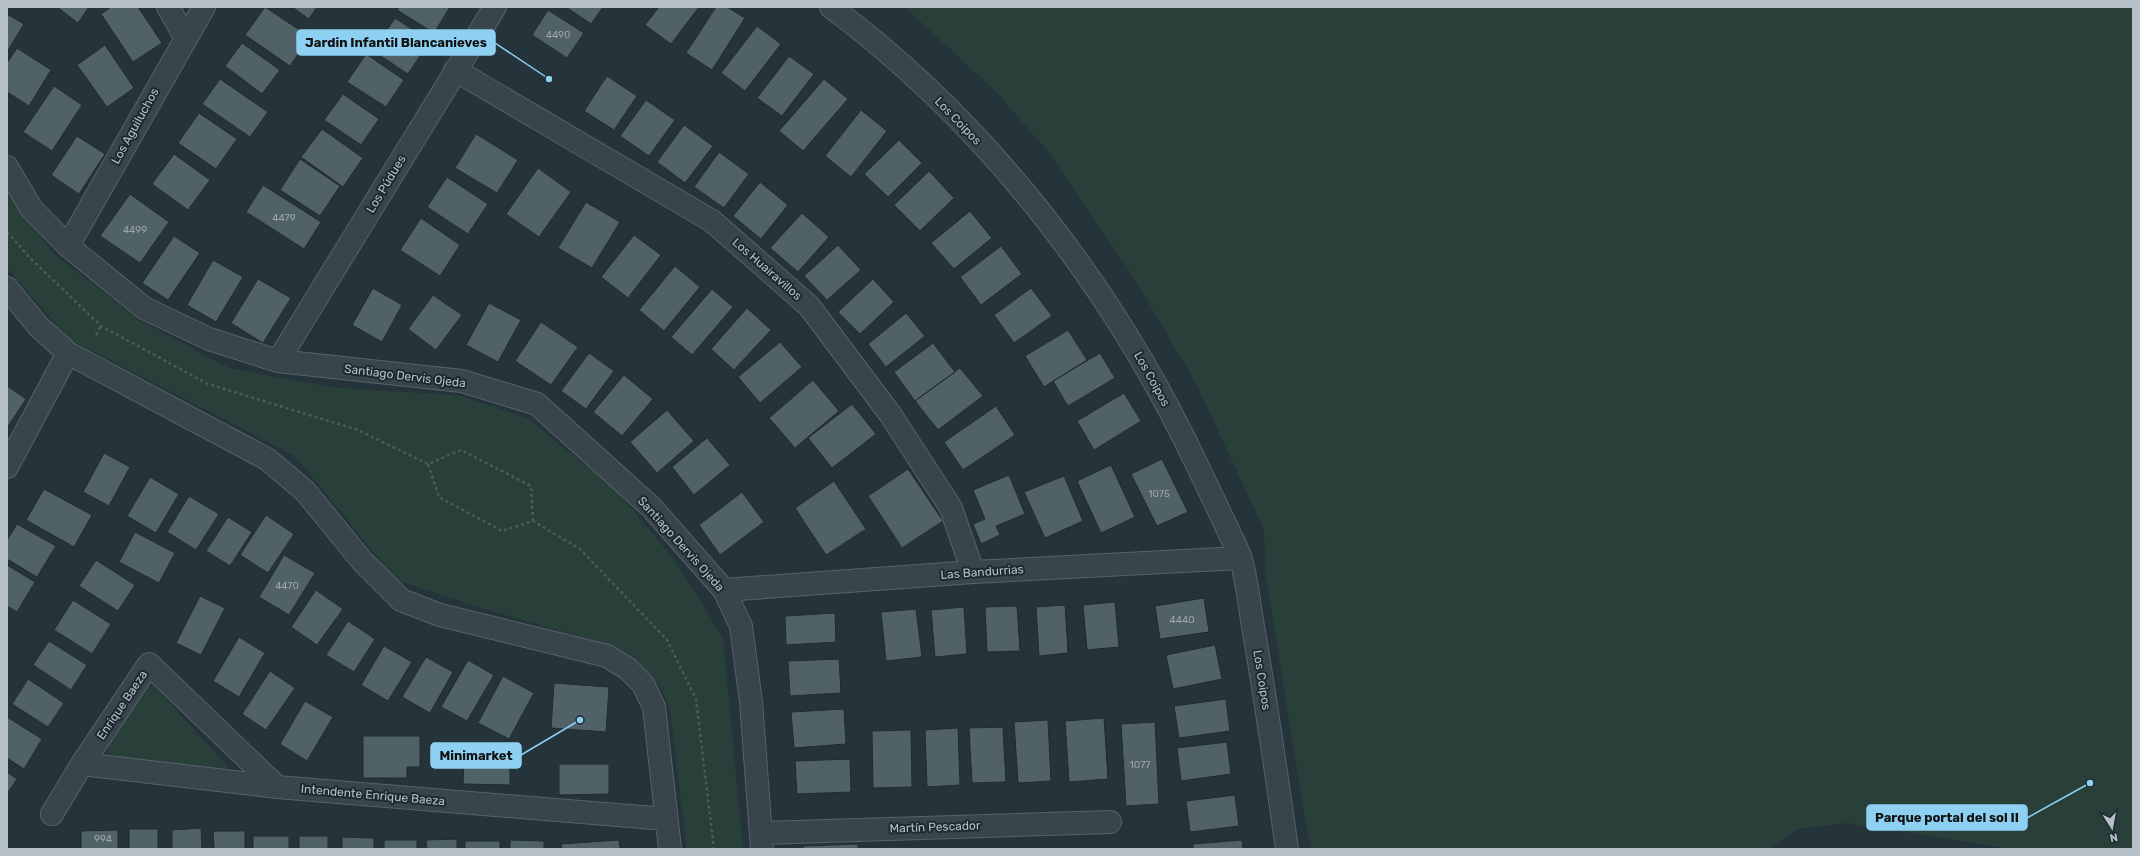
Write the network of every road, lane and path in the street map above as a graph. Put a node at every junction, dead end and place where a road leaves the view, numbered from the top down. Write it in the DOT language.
graph roads {
  1 [pos="168,7"];
  2 [pos="204,7"];
  3 [pos="495,7"];
  4 [pos="831,7"];
  5 [pos="185,36"];
  6 [pos="455,70"];
  7 [pos="7,168"];
  8 [pos="68,246"];
  9 [pos="7,288"];
  10 [pos="68,353"];
  11 [pos="278,361"];
  12 [pos="7,467"];
  13 [pos="534,521"];
  14 [pos="1240,558"];
  15 [pos="973,572"];
  16 [pos="724,590"];
  17 [pos="82,764"];
  18 [pos="276,787"];
  19 [pos="52,814"];
  20 [pos="666,819"];
  21 [pos="1110,822"];
  22 [pos="761,841"];
  23 [pos="670,849"];
  24 [pos="1287,849"];
  1 -- 5 [label="street"];
  2 -- 5 [label="street, Los Aguiluchos"];
  3 -- 6 [label="street, Los Púdues"];
  4 -- 14 [label="street, Los Coipos"];
  5 -- 8 [label="street, Los Aguiluchos"];
  6 -- 11 [label="street, Los Púdues"];
  6 -- 15 [label="street, Los Huairavillos"];
  7 -- 8 [label="street, Santiago Dervis Ojeda"];
  8 -- 11 [label="street, Santiago Dervis Ojeda"];
  9 -- 10 [label="street"];
  10 -- 12 [label="street"];
  10 -- 20 [label="street"];
  11 -- 16 [label="street, Santiago Dervis Ojeda"];
  13 -- 13 [label="path"];
  14 -- 15 [label="street, Las Bandurrias"];
  14 -- 24 [label="street, Los Coipos"];
  15 -- 16 [label="street, Las Bandurrias"];
  16 -- 22 [label="street, Santiago Dervis Ojeda"];
  17 -- 18 [label="street, Intendente Enrique Baeza"];
  17 -- 18 [label="street, Enrique Baeza"];
  17 -- 19 [label="street, Enrique Baeza"];
  18 -- 20 [label="street, Intendente Enrique Baeza"];
  20 -- 23 [label="street"];
  21 -- 22 [label="street, Martín Pescador"];
}
